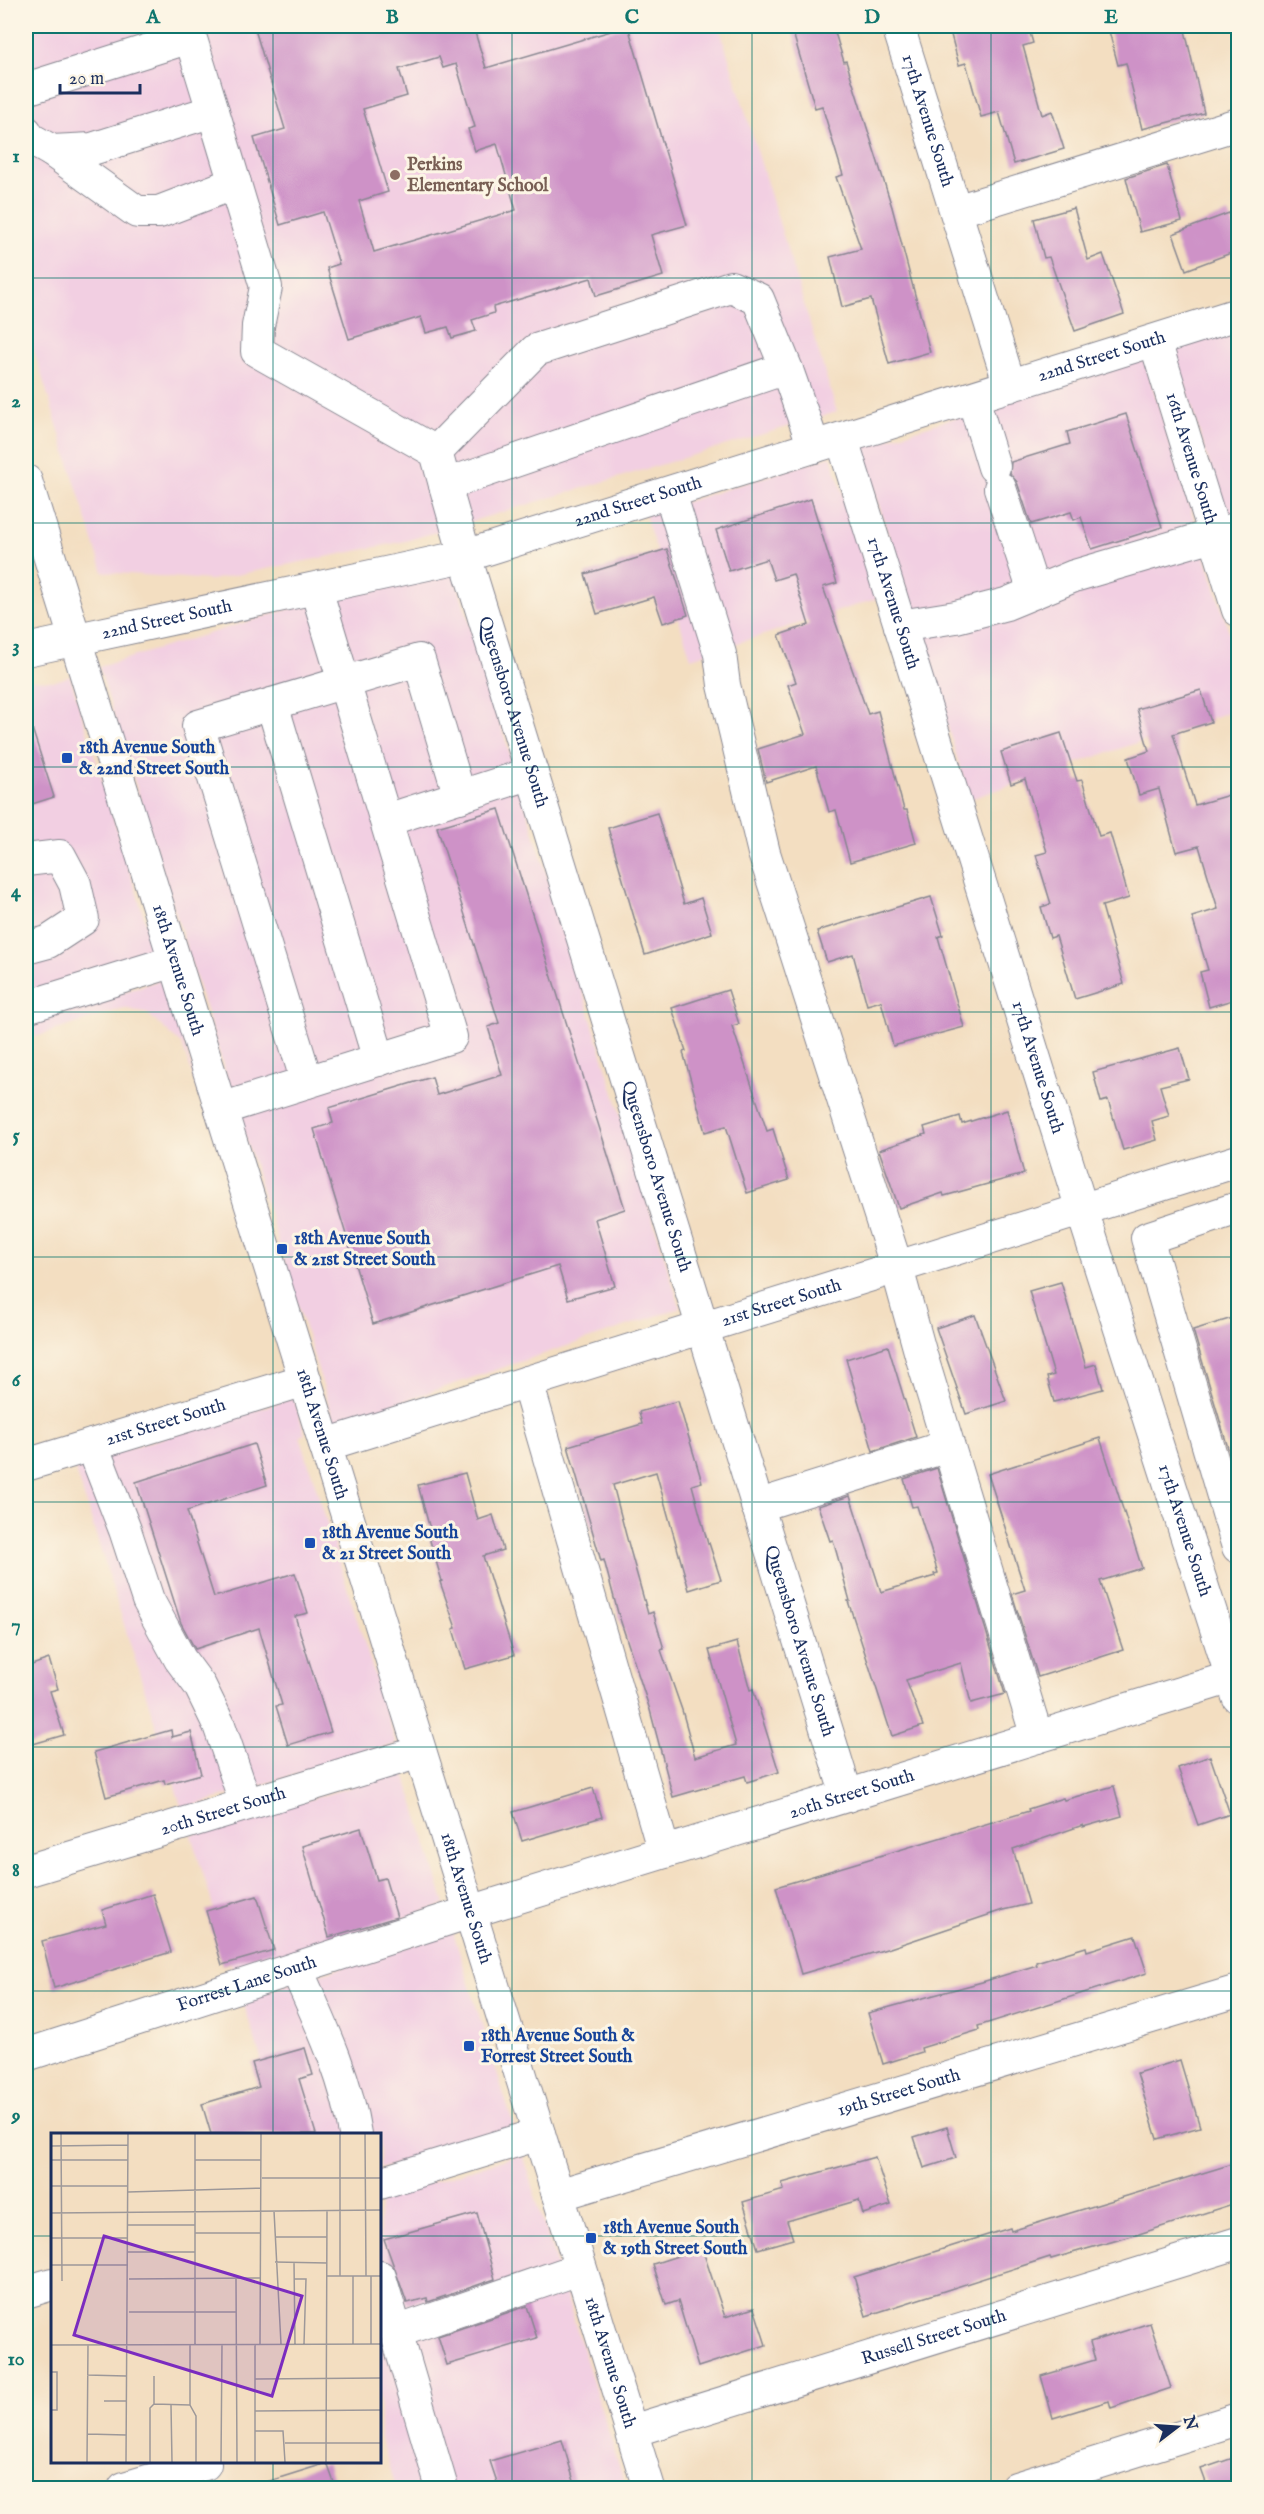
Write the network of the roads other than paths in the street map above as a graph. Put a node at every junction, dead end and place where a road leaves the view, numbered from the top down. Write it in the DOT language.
graph roads {
  1 [pos="898,26"];
  2 [pos="188,31"];
  3 [pos="26,89"];
  4 [pos="213,111"];
  5 [pos="1239,124"];
  6 [pos="26,132"];
  7 [pos="52,151"];
  8 [pos="235,183"];
  9 [pos="956,212"];
  10 [pos="1239,314"];
  11 [pos="1155,341"];
  12 [pos="786,370"];
  13 [pos="1010,386"];
  14 [pos="973,398"];
  15 [pos="828,443"];
  16 [pos="436,452"];
  17 [pos="26,481"];
  18 [pos="445,485"];
  19 [pos="670,493"];
  20 [pos="1227,531"];
  21 [pos="465,556"];
  22 [pos="316,589"];
  23 [pos="1034,592"];
  24 [pos="1239,610"];
  25 [pos="900,626"];
  26 [pos="75,641"];
  27 [pos="26,650"];
  28 [pos="345,682"];
  29 [pos="272,704"];
  30 [pos="532,773"];
  31 [pos="460,796"];
  32 [pos="387,820"];
  33 [pos="26,860"];
  34 [pos="26,948"];
  35 [pos="175,961"];
  36 [pos="26,1007"];
  37 [pos="379,1060"];
  38 [pos="307,1082"];
  39 [pos="221,1109"];
  40 [pos="1239,1161"];
  41 [pos="1239,1208"];
  42 [pos="1082,1210"];
  43 [pos="897,1268"];
  44 [pos="703,1328"];
  45 [pos="304,1380"];
  46 [pos="527,1382"];
  47 [pos="92,1445"];
  48 [pos="325,1445"];
  49 [pos="948,1446"];
  50 [pos="26,1465"];
  51 [pos="757,1506"];
  52 [pos="1239,1547"];
  53 [pos="1235,1687"];
  54 [pos="1037,1737"];
  55 [pos="420,1752"];
  56 [pos="847,1796"];
  57 [pos="246,1804"];
  58 [pos="664,1852"];
  59 [pos="26,1871"];
  60 [pos="470,1912"];
  61 [pos="296,1968"];
  62 [pos="1239,1991"];
  63 [pos="26,2055"];
  64 [pos="355,2133"];
  65 [pos="539,2134"];
  66 [pos="381,2183"];
  67 [pos="558,2196"];
  68 [pos="1239,2243"];
  69 [pos="579,2270"];
  70 [pos="381,2280"];
  71 [pos="51,2284"];
  72 [pos="26,2292"];
  73 [pos="396,2332"];
  74 [pos="1239,2419"];
  75 [pos="632,2431"];
  76 [pos="207,2471"];
  77 [pos="124,2488"];
  78 [pos="442,2488"];
  79 [pos="649,2488"];
  80 [pos="1016,2488"];
  1 -- 9 [label="street, 17th Avenue South"];
  2 -- 3 [label="street"];
  2 -- 4 [label="street"];
  4 -- 7 [label="street"];
  4 -- 8 [label="street"];
  5 -- 9 [label="street"];
  6 -- 7 [label="street"];
  7 -- 8 [label="street"];
  8 -- 16 [label="street"];
  9 -- 13 [label="street, 17th Avenue South"];
  10 -- 11 [label="street, 22nd Street South"];
  11 -- 13 [label="street, 22nd Street South"];
  11 -- 20 [label="street, 16th Avenue South"];
  12 -- 15 [label="street, 17th Avenue South"];
  12 -- 16 [label="street, 17th Avenue South"];
  12 -- 18 [label="street"];
  13 -- 14 [label="street, 22nd Street South"];
  14 -- 15 [label="street, 22nd Street South"];
  14 -- 23 [label="street"];
  15 -- 19 [label="street, 22nd Street South"];
  15 -- 25 [label="street, 17th Avenue South"];
  16 -- 18 [label="street, Queensboro Avenue South"];
  17 -- 26 [label="street, 18th Avenue South"];
  18 -- 21 [label="street, Queensboro Avenue South"];
  19 -- 21 [label="street, 22nd Street South"];
  19 -- 43 [label="street"];
  20 -- 23 [label="street"];
  20 -- 24 [label="street, 16th Avenue South"];
  21 -- 22 [label="street, 22nd Street South"];
  21 -- 30 [label="street, Queensboro Avenue South"];
  22 -- 26 [label="street, 22nd Street South"];
  22 -- 28 [label="street"];
  23 -- 25 [label="street"];
  25 -- 42 [label="street, 17th Avenue South"];
  26 -- 27 [label="street, 22nd Street South"];
  26 -- 35 [label="street, 18th Avenue South"];
  28 -- 29 [label="street"];
  28 -- 31 [label="street"];
  28 -- 32 [label="street"];
  29 -- 37 [label="street"];
  29 -- 38 [label="street"];
  30 -- 31 [label="street"];
  30 -- 44 [label="street, Queensboro Avenue South"];
  31 -- 32 [label="street"];
  32 -- 37 [label="street"];
  33 -- 34 [label="street"];
  35 -- 36 [label="street"];
  35 -- 39 [label="street, 18th Avenue South"];
  37 -- 38 [label="street"];
  38 -- 39 [label="street"];
  39 -- 45 [label="street, 18th Avenue South"];
  40 -- 42 [label="street, 21st Street South"];
  41 -- 52 [label="street"];
  42 -- 43 [label="street, 21st Street South"];
  42 -- 53 [label="street, 17th Avenue South"];
  43 -- 44 [label="street, 21st Street South"];
  43 -- 49 [label="street"];
  44 -- 46 [label="street, 21st Street South"];
  44 -- 51 [label="street, Queensboro Avenue South"];
  45 -- 47 [label="street, 21st Street South"];
  45 -- 48 [label="street, 18th Avenue South"];
  46 -- 48 [label="street, 21st Street South"];
  46 -- 58 [label="street"];
  47 -- 50 [label="street, 21st Street South"];
  47 -- 57 [label="street"];
  48 -- 55 [label="street, 18th Avenue South"];
  49 -- 51 [label="street"];
  49 -- 54 [label="street"];
  51 -- 56 [label="street, Queensboro Avenue South"];
  53 -- 54 [label="street, 20th Street South"];
  54 -- 56 [label="street, 20th Street South"];
  55 -- 57 [label="street, 20th Street South"];
  55 -- 60 [label="street, 18th Avenue South"];
  56 -- 58 [label="street, 20th Street South"];
  57 -- 59 [label="street, 20th Street South"];
  58 -- 60 [label="street, 20th Street South"];
  60 -- 61 [label="street, Forrest Lane South"];
  60 -- 65 [label="street, 18th Avenue South"];
  61 -- 63 [label="street, Forrest Lane South"];
  61 -- 64 [label="street"];
  62 -- 67 [label="street, 19th Street South"];
  65 -- 66 [label="street"];
  65 -- 67 [label="street, 18th Avenue South"];
  67 -- 69 [label="street, 18th Avenue South"];
  68 -- 75 [label="street, Russell Street South"];
  69 -- 73 [label="street"];
  69 -- 75 [label="street, 18th Avenue South"];
  70 -- 73 [label="street"];
  71 -- 72 [label="street"];
  73 -- 78 [label="street"];
  74 -- 80 [label="street"];
  75 -- 79 [label="street, 18th Avenue South"];
  76 -- 77 [label="street"];
}
